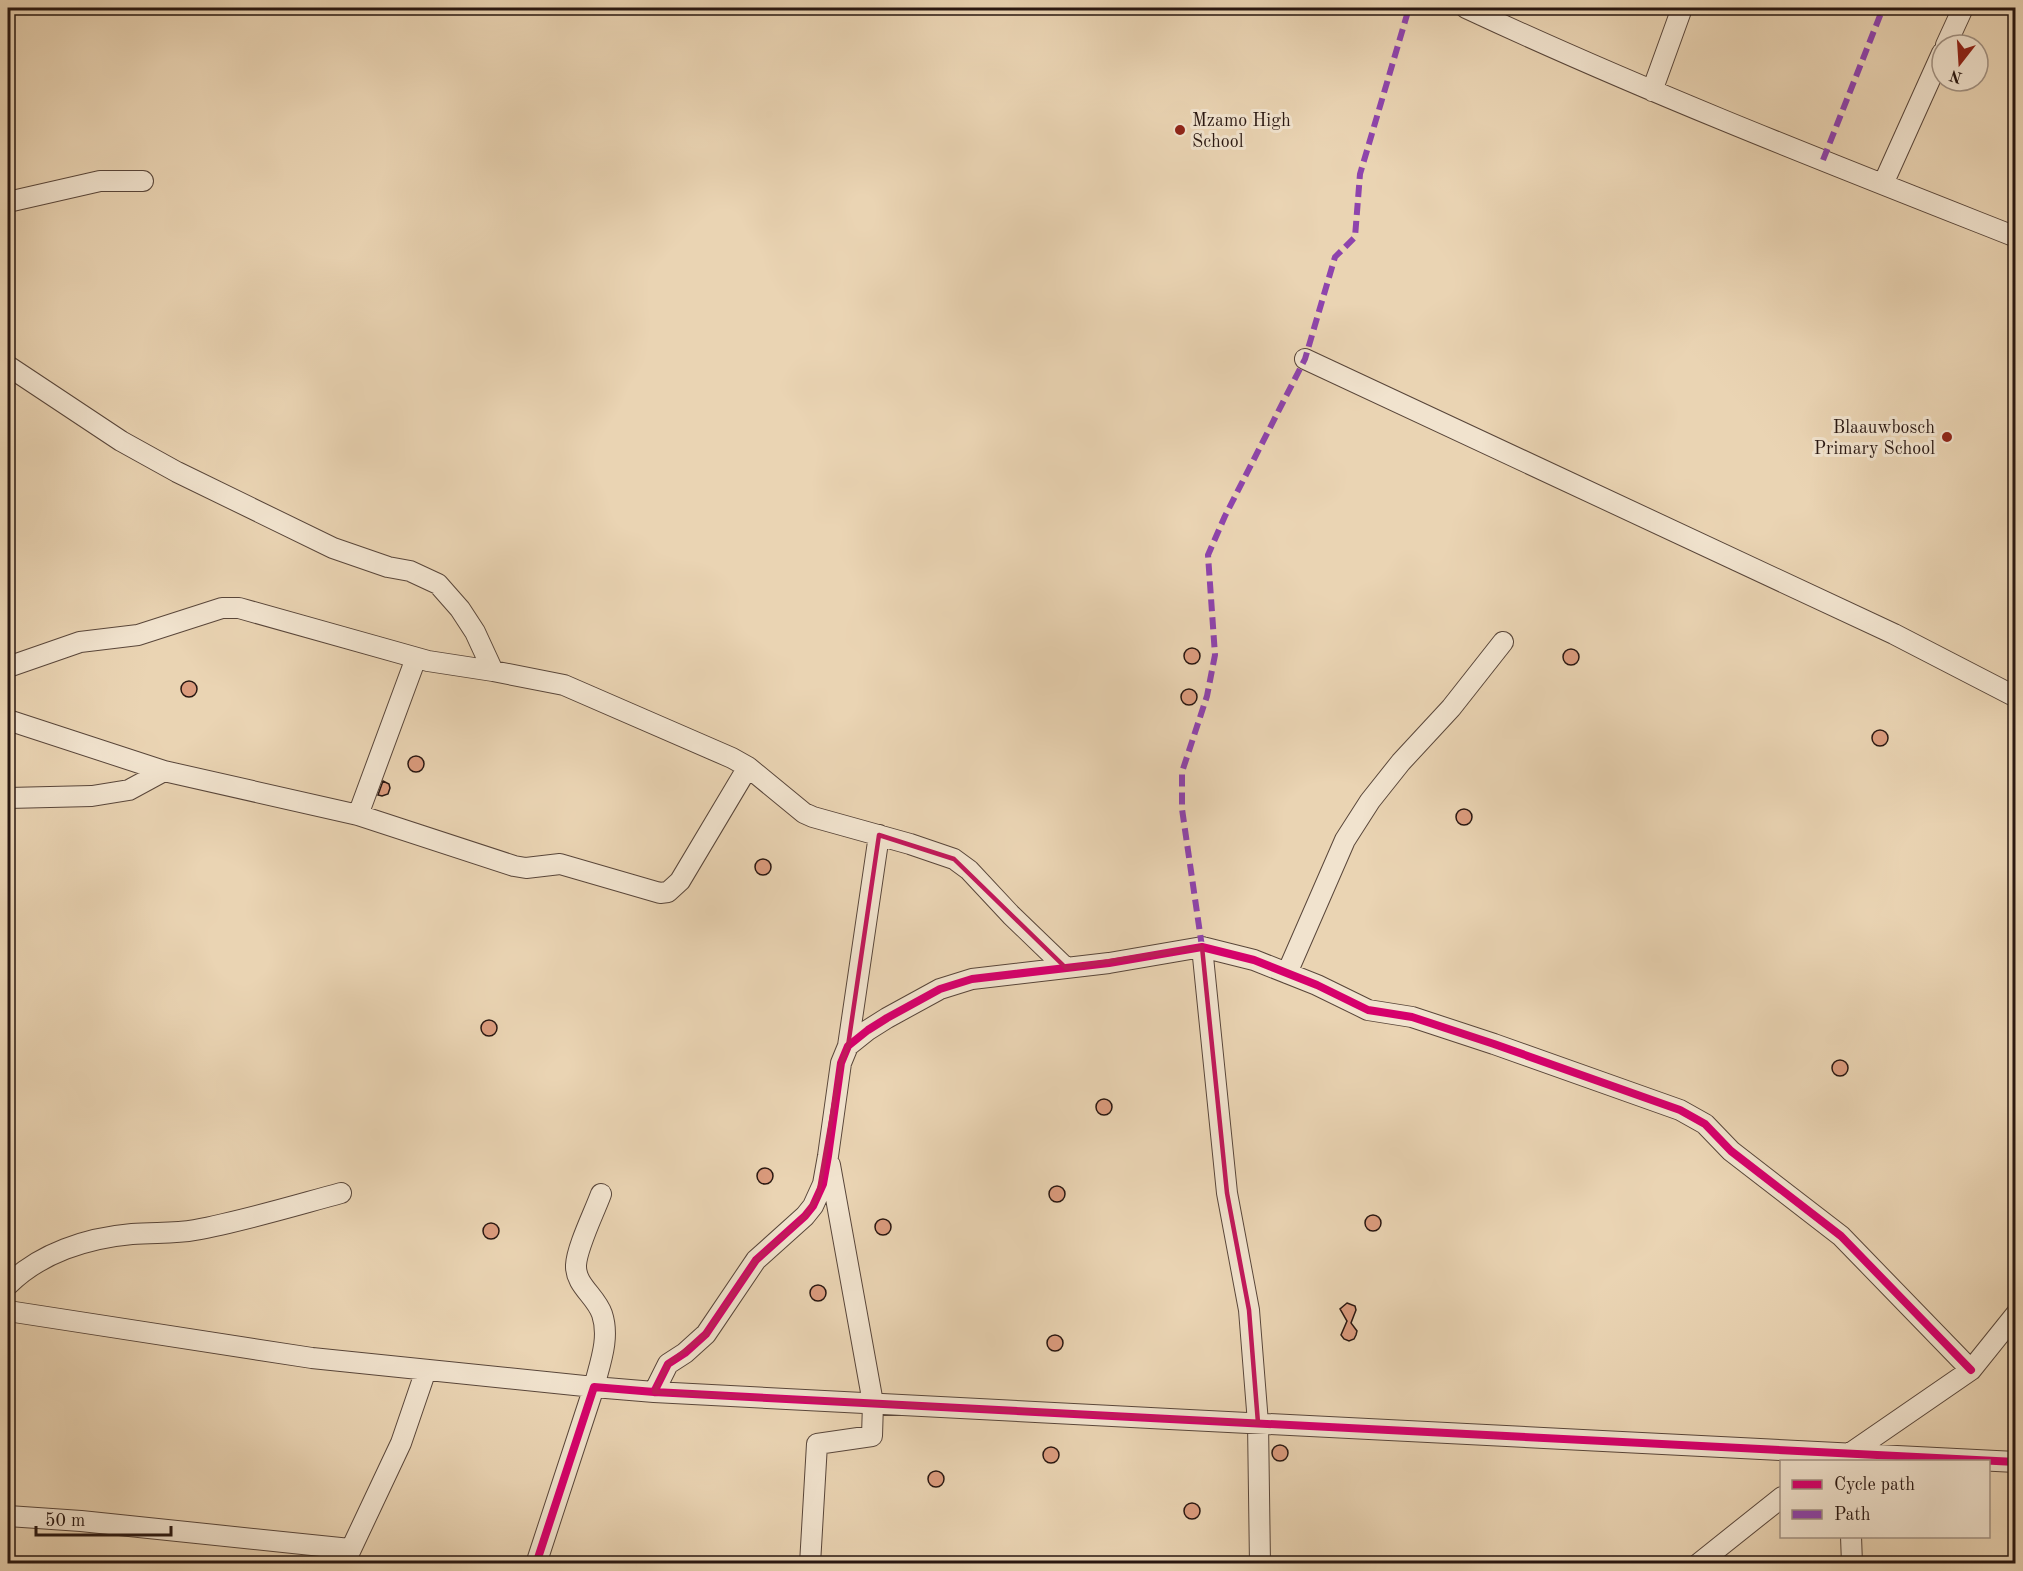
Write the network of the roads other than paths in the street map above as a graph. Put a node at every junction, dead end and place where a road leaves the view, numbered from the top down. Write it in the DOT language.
graph roads {
  1 [pos="1466,8"];
  2 [pos="1682,8"];
  3 [pos="1963,8"];
  4 [pos="1952,33"];
  5 [pos="1930,79"];
  6 [pos="1652,91"];
  7 [pos="143,181"];
  8 [pos="1882,184"];
  9 [pos="8,201"];
  10 [pos="2016,237"];
  11 [pos="1305,359"];
  12 [pos="8,366"];
  13 [pos="1503,642"];
  14 [pos="417,658"];
  15 [pos="8,667"];
  16 [pos="493,671"];
  17 [pos="2016,697"];
  18 [pos="8,720"];
  19 [pos="748,767"];
  20 [pos="164,771"];
  21 [pos="8,798"];
  22 [pos="358,815"];
  23 [pos="879,835"];
  24 [pos="1202,947"];
  25 [pos="1066,968"];
  26 [pos="1287,973"];
  27 [pos="848,1046"];
  28 [pos="828,1156"];
  29 [pos="341,1193"];
  30 [pos="601,1194"];
  31 [pos="8,1285"];
  32 [pos="8,1311"];
  33 [pos="2016,1314"];
  34 [pos="426,1370"];
  35 [pos="1971,1370"];
  36 [pos="594,1387"];
  37 [pos="654,1392"];
  38 [pos="873,1403"];
  39 [pos="1258,1423"];
  40 [pos="1845,1459"];
  41 [pos="1902,1460"];
  42 [pos="1990,1462"];
  43 [pos="2016,1462"];
  44 [pos="1780,1499"];
  45 [pos="8,1516"];
  46 [pos="1851,1538"];
  47 [pos="347,1556"];
  48 [pos="536,1563"];
  49 [pos="810,1563"];
  50 [pos="1260,1563"];
  51 [pos="1698,1563"];
  52 [pos="1852,1563"];
  1 -- 6 [label="street"];
  2 -- 6 [label="street"];
  3 -- 4 [label="street"];
  5 -- 8 [label="street"];
  6 -- 8 [label="street"];
  7 -- 9 [label="street"];
  8 -- 10 [label="street"];
  11 -- 17 [label="street"];
  12 -- 16 [label="street"];
  13 -- 26 [label="street"];
  14 -- 15 [label="street"];
  14 -- 16 [label="street"];
  14 -- 22 [label="street"];
  16 -- 19 [label="street"];
  18 -- 20 [label="street"];
  19 -- 22 [label="street"];
  19 -- 23 [label="street"];
  20 -- 21 [label="street"];
  20 -- 22 [label="street"];
  23 -- 25 [label="street"];
  23 -- 27 [label="street"];
  24 -- 25 [label="street"];
  24 -- 26 [label="street"];
  24 -- 39 [label="street"];
  25 -- 27 [label="street"];
  26 -- 35 [label="street"];
  27 -- 28 [label="street"];
  28 -- 37 [label="street"];
  28 -- 38 [label="street"];
  29 -- 31 [label="street"];
  30 -- 36 [label="street"];
  32 -- 34 [label="street"];
  33 -- 35 [label="street"];
  34 -- 36 [label="street"];
  34 -- 47 [label="street"];
  35 -- 40 [label="street"];
  36 -- 37 [label="street"];
  36 -- 48 [label="street"];
  37 -- 38 [label="street"];
  38 -- 39 [label="street"];
  38 -- 49 [label="street"];
  39 -- 40 [label="street"];
  39 -- 50 [label="street"];
  40 -- 41 [label="street"];
  42 -- 43 [label="street"];
  44 -- 51 [label="street"];
  45 -- 47 [label="street"];
  46 -- 52 [label="street"];
}
